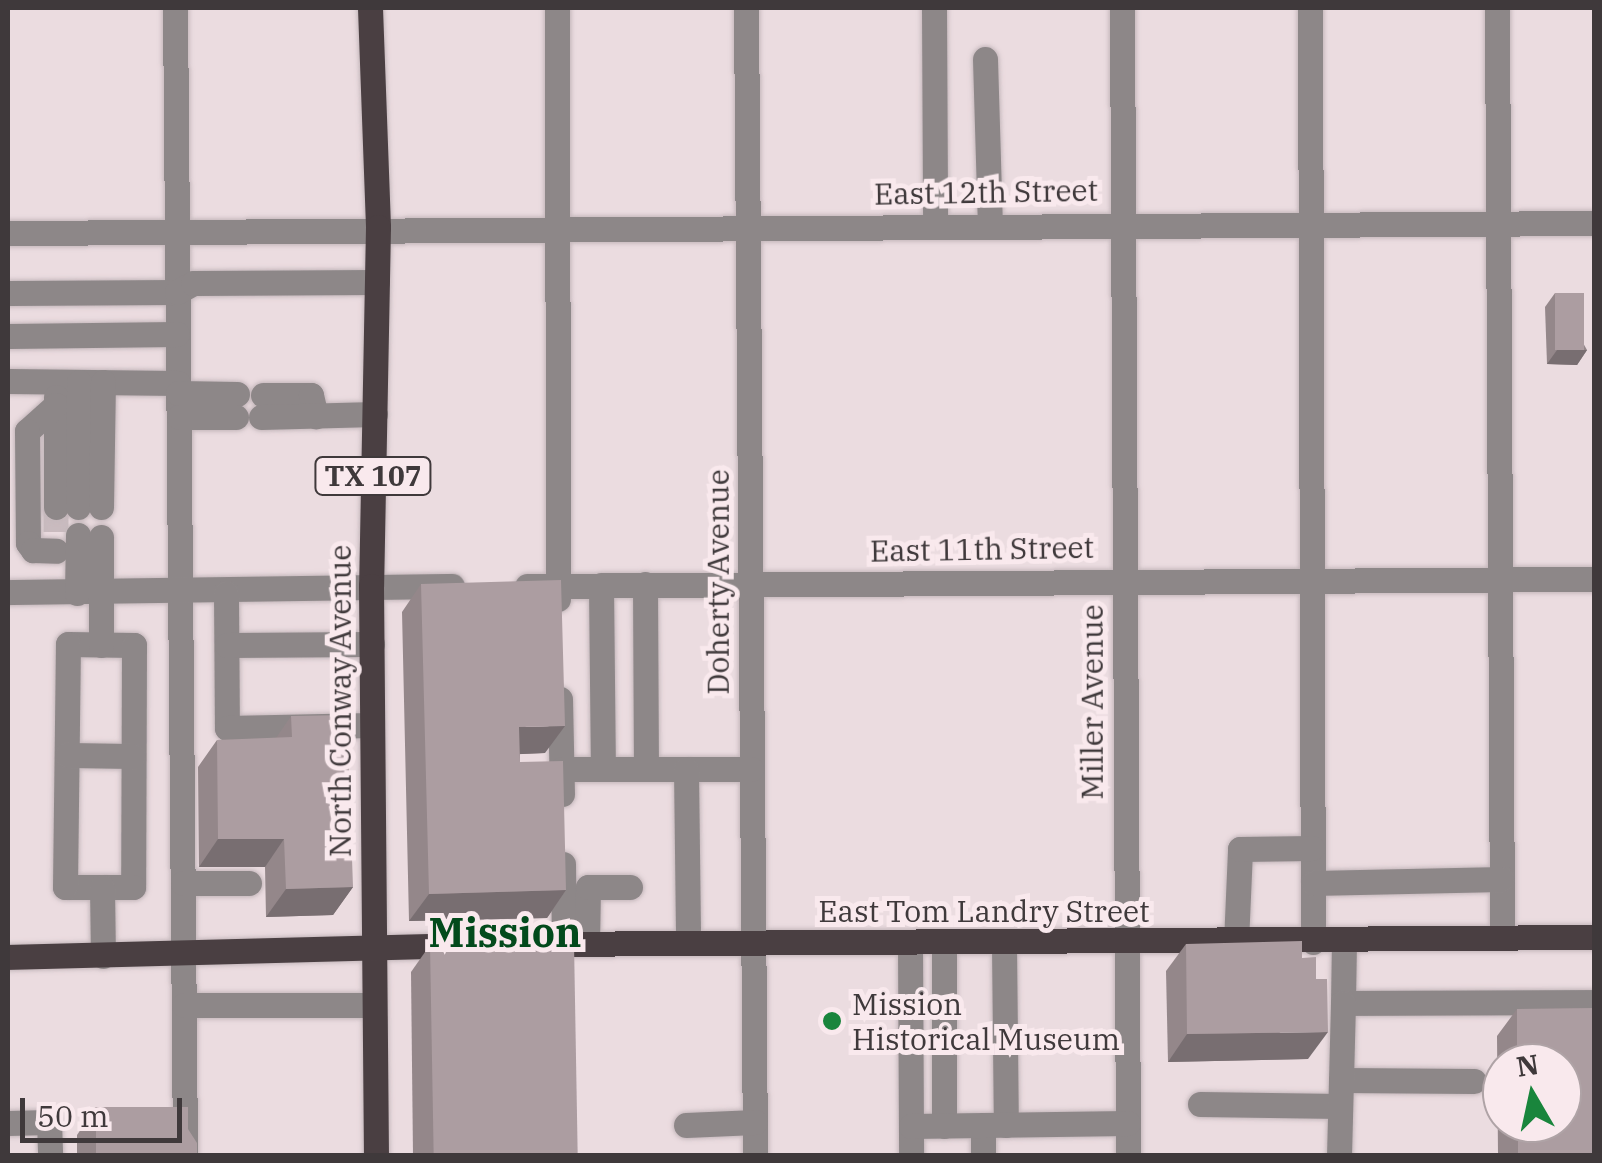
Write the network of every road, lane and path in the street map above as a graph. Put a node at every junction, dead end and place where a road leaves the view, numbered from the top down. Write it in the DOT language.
graph roads {
  1 [pos="175,8"];
  2 [pos="370,8"];
  3 [pos="557,8"];
  4 [pos="746,8"];
  5 [pos="934,8"];
  6 [pos="1122,8"];
  7 [pos="1310,8"];
  8 [pos="1497,8"];
  9 [pos="985,59"];
  10 [pos="1594,223"];
  11 [pos="1127,224"];
  12 [pos="1310,224"];
  13 [pos="1497,224"];
  14 [pos="935,225"];
  15 [pos="990,225"];
  16 [pos="378,226"];
  17 [pos="558,227"];
  18 [pos="748,227"];
  19 [pos="176,230"];
  20 [pos="8,233"];
  21 [pos="377,282"];
  22 [pos="176,292"];
  23 [pos="8,294"];
  24 [pos="177,334"];
  25 [pos="8,336"];
  26 [pos="8,382"];
  27 [pos="73,388"];
  28 [pos="178,397"];
  29 [pos="375,414"];
  30 [pos="78,507"];
  31 [pos="73,539"];
  32 [pos="1504,579"];
  33 [pos="1594,579"];
  34 [pos="1123,580"];
  35 [pos="1314,581"];
  36 [pos="601,584"];
  37 [pos="645,584"];
  38 [pos="750,584"];
  39 [pos="371,586"];
  40 [pos="558,586"];
  41 [pos="8,592"];
  42 [pos="78,593"];
  43 [pos="181,593"];
  44 [pos="226,593"];
  45 [pos="559,622"];
  46 [pos="372,644"];
  47 [pos="101,645"];
  48 [pos="226,645"];
  49 [pos="560,678"];
  50 [pos="372,725"];
  51 [pos="66,755"];
  52 [pos="134,756"];
  53 [pos="562,769"];
  54 [pos="602,769"];
  55 [pos="646,769"];
  56 [pos="686,769"];
  57 [pos="752,769"];
  58 [pos="1312,848"];
  59 [pos="1502,879"];
  60 [pos="183,883"];
  61 [pos="1312,883"];
  62 [pos="249,884"];
  63 [pos="102,887"];
  64 [pos="630,887"];
  65 [pos="1594,937"];
  66 [pos="1502,938"];
  67 [pos="1344,940"];
  68 [pos="688,942"];
  69 [pos="1236,942"];
  70 [pos="1312,942"];
  71 [pos="750,943"];
  72 [pos="576,944"];
  73 [pos="910,944"];
  74 [pos="944,944"];
  75 [pos="1004,944"];
  76 [pos="1126,944"];
  77 [pos="373,946"];
  78 [pos="184,954"];
  79 [pos="102,956"];
  80 [pos="8,957"];
  81 [pos="1594,1002"];
  82 [pos="1343,1003"];
  83 [pos="374,1004"];
  84 [pos="184,1006"];
  85 [pos="1474,1081"];
  86 [pos="1341,1093"];
  87 [pos="1200,1104"];
  88 [pos="755,1122"];
  89 [pos="8,1123"];
  90 [pos="1128,1123"];
  91 [pos="686,1124"];
  92 [pos="995,1125"];
  93 [pos="911,1126"];
  94 [pos="944,1126"];
  95 [pos="50,1156"];
  96 [pos="185,1156"];
  97 [pos="376,1156"];
  98 [pos="755,1156"];
  99 [pos="911,1156"];
  100 [pos="983,1156"];
  101 [pos="1128,1156"];
  102 [pos="1339,1156"];
  1 -- 19 [label="street"];
  2 -- 16 [label="main road, North Conway Avenue / TX 107"];
  3 -- 17 [label="street"];
  4 -- 18 [label="street, Doherty Avenue"];
  5 -- 14 [label="street"];
  6 -- 11 [label="street, Miller Avenue"];
  7 -- 12 [label="street"];
  8 -- 13 [label="street"];
  9 -- 15 [label="street"];
  10 -- 13 [label="street, East 12th Street"];
  11 -- 12 [label="street, East 12th Street"];
  11 -- 15 [label="street, East 12th Street"];
  11 -- 34 [label="street, Miller Avenue"];
  12 -- 13 [label="street, East 12th Street"];
  12 -- 35 [label="street"];
  13 -- 32 [label="street"];
  14 -- 15 [label="street, East 12th Street"];
  14 -- 18 [label="street, East 12th Street"];
  16 -- 17 [label="street, East 12th Street"];
  16 -- 19 [label="street, East 12th Street"];
  16 -- 21 [label="main road, North Conway Avenue / TX 107"];
  17 -- 18 [label="street, East 12th Street"];
  17 -- 40 [label="street"];
  18 -- 38 [label="street, Doherty Avenue"];
  19 -- 20 [label="street, East 12th Street"];
  19 -- 22 [label="street"];
  21 -- 22 [label="street"];
  21 -- 29 [label="main road, North Conway Avenue / TX 107"];
  22 -- 23 [label="street"];
  22 -- 24 [label="street"];
  24 -- 25 [label="street"];
  24 -- 28 [label="street"];
  26 -- 27 [label="street"];
  27 -- 28 [label="street"];
  27 -- 30 [label="street"];
  27 -- 31 [label="street"];
  28 -- 29 [label="street"];
  28 -- 43 [label="street"];
  29 -- 39 [label="main road, North Conway Avenue / TX 107"];
  31 -- 42 [label="street"];
  31 -- 42 [label="street"];
  32 -- 33 [label="street, East 11th Street"];
  32 -- 35 [label="street, East 11th Street"];
  32 -- 59 [label="street"];
  34 -- 35 [label="street, East 11th Street"];
  34 -- 38 [label="street, East 11th Street"];
  34 -- 76 [label="street, Miller Avenue"];
  35 -- 58 [label="street"];
  36 -- 37 [label="street, East 11th Street"];
  36 -- 40 [label="street, East 11th Street"];
  36 -- 54 [label="street"];
  37 -- 38 [label="street, East 11th Street"];
  37 -- 55 [label="street"];
  38 -- 57 [label="street, Doherty Avenue"];
  39 -- 40 [label="street, East 11th Street"];
  39 -- 44 [label="street, East 11th Street"];
  39 -- 46 [label="main road, North Conway Avenue / TX 107"];
  40 -- 45 [label="street"];
  41 -- 42 [label="street, East 11th Street"];
  42 -- 43 [label="street, East 11th Street"];
  42 -- 47 [label="street"];
  43 -- 44 [label="street, East 11th Street"];
  43 -- 60 [label="street"];
  44 -- 48 [label="street"];
  46 -- 48 [label="street"];
  46 -- 50 [label="main road, North Conway Avenue / TX 107"];
  47 -- 51 [label="street"];
  47 -- 52 [label="street"];
  48 -- 50 [label="street"];
  49 -- 53 [label="street"];
  50 -- 77 [label="main road, North Conway Avenue / TX 107"];
  51 -- 52 [label="street"];
  51 -- 63 [label="street"];
  52 -- 63 [label="street"];
  53 -- 54 [label="street"];
  53 -- 72 [label="street"];
  54 -- 55 [label="street"];
  55 -- 56 [label="street"];
  56 -- 57 [label="street"];
  56 -- 68 [label="street"];
  57 -- 71 [label="street, Doherty Avenue"];
  58 -- 61 [label="street"];
  58 -- 69 [label="street"];
  59 -- 61 [label="street"];
  59 -- 66 [label="street"];
  60 -- 62 [label="street"];
  60 -- 78 [label="street"];
  61 -- 70 [label="street"];
  63 -- 79 [label="street"];
  64 -- 72 [label="street"];
  65 -- 66 [label="main road, East Tom Landry Street"];
  66 -- 67 [label="main road, East Tom Landry Street"];
  67 -- 70 [label="main road, East Tom Landry Street"];
  67 -- 82 [label="street"];
  68 -- 71 [label="main road, East Tom Landry Street"];
  68 -- 72 [label="main road, East Tom Landry Street"];
  69 -- 70 [label="main road, East Tom Landry Street"];
  69 -- 76 [label="main road, East Tom Landry Street"];
  71 -- 73 [label="main road, East Tom Landry Street"];
  71 -- 88 [label="street, Doherty Avenue"];
  72 -- 77 [label="main road, East Tom Landry Street"];
  73 -- 74 [label="main road, East Tom Landry Street"];
  73 -- 93 [label="street"];
  74 -- 75 [label="main road, East Tom Landry Street"];
  74 -- 94 [label="street"];
  75 -- 76 [label="main road, East Tom Landry Street"];
  75 -- 92 [label="street"];
  76 -- 90 [label="street, Miller Avenue"];
  77 -- 78 [label="main road, East Tom Landry Street"];
  77 -- 83 [label="main road, North Conway Avenue / TX 107"];
  78 -- 79 [label="main road, East Tom Landry Street"];
  78 -- 84 [label="street"];
  79 -- 80 [label="main road, East Tom Landry Street"];
  81 -- 82 [label="street"];
  82 -- 86 [label="street"];
  83 -- 84 [label="street"];
  83 -- 97 [label="main road, North Conway Avenue / TX 107"];
  84 -- 96 [label="street"];
  85 -- 86 [label="street"];
  86 -- 87 [label="street"];
  86 -- 102 [label="street"];
  88 -- 91 [label="street"];
  88 -- 98 [label="street, Doherty Avenue"];
  89 -- 95 [label="street"];
  90 -- 92 [label="street"];
  90 -- 101 [label="street, Miller Avenue"];
  92 -- 94 [label="street"];
  92 -- 100 [label="street"];
  93 -- 94 [label="street"];
  93 -- 99 [label="street"];
}
